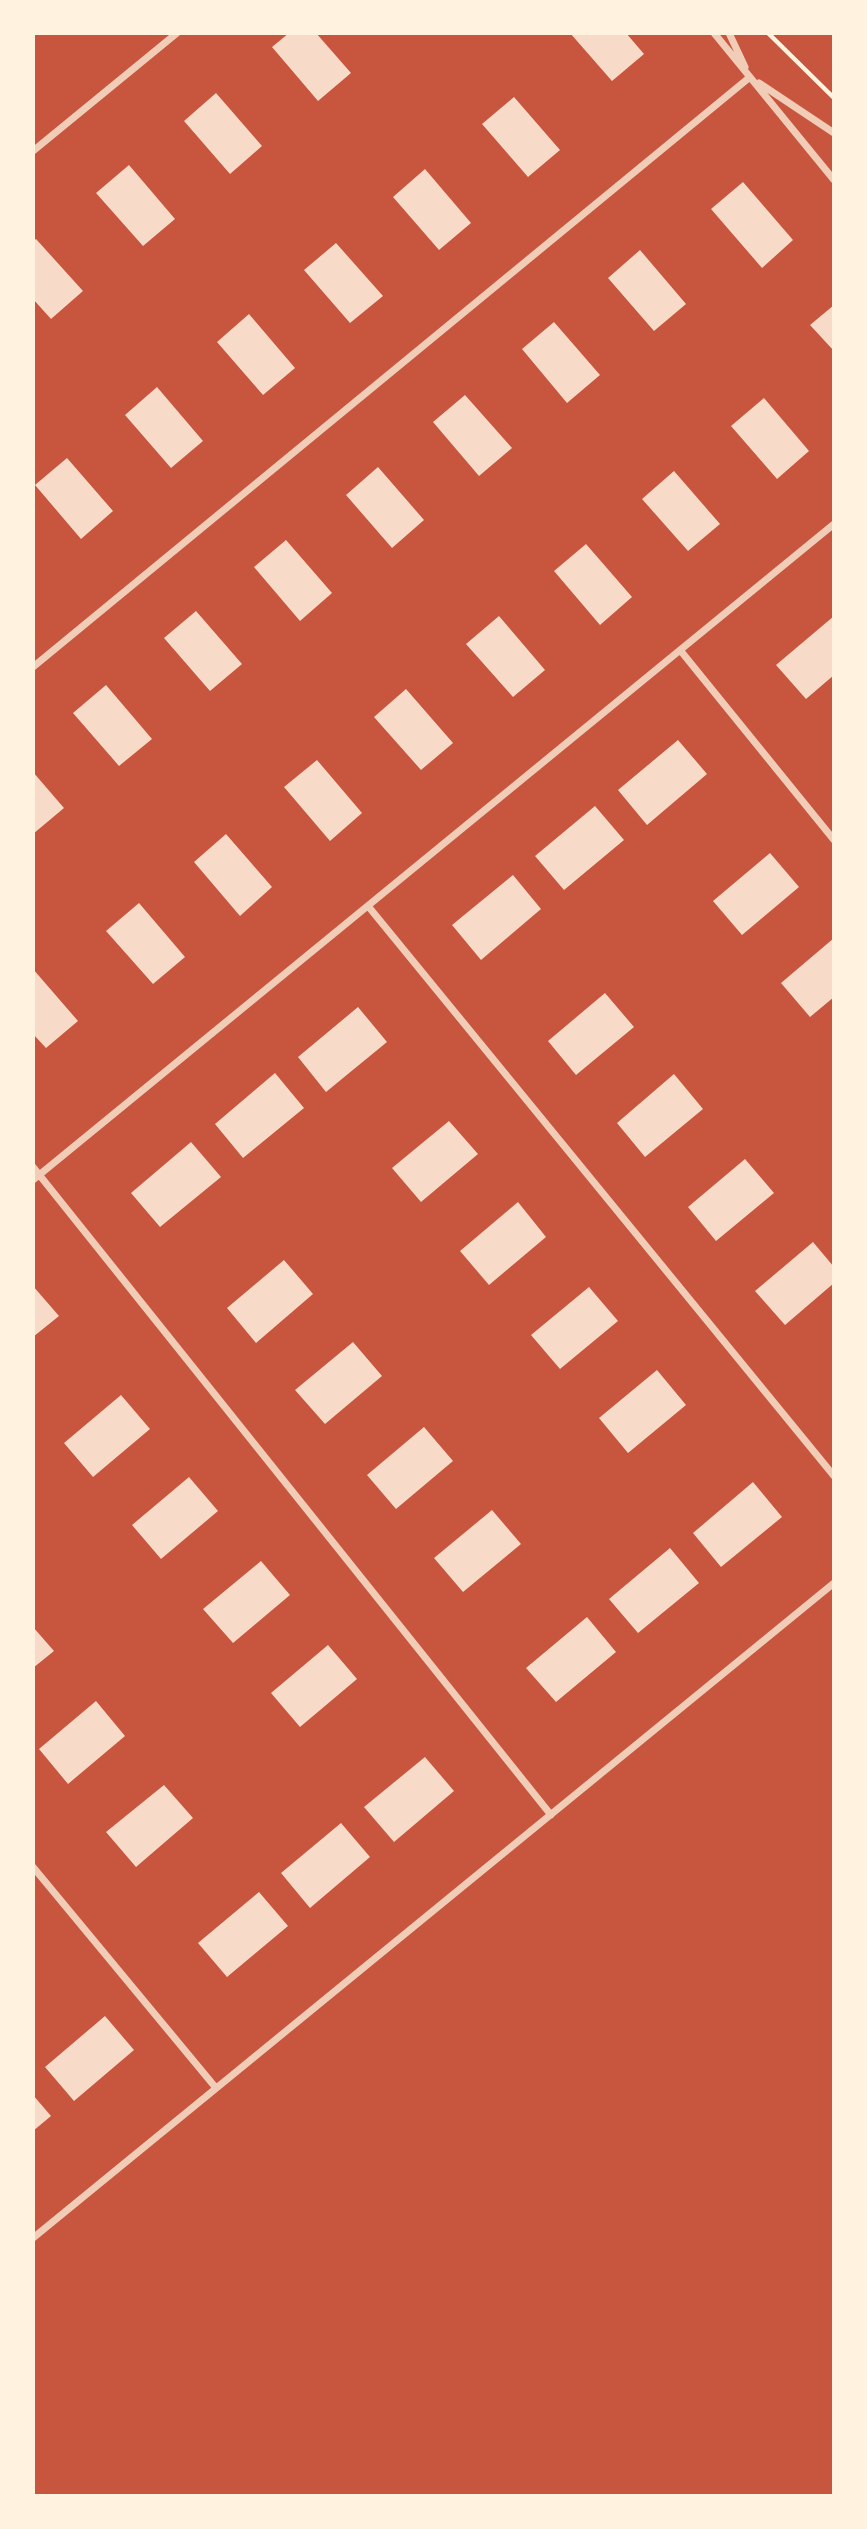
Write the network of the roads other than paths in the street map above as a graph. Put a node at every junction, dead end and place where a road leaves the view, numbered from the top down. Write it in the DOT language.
graph roads {
  1 [pos="177,33"];
  2 [pos="714,33"];
  3 [pos="729,33"];
  4 [pos="750,77"];
  5 [pos="834,133"];
  6 [pos="33,151"];
  7 [pos="834,180"];
  8 [pos="834,524"];
  9 [pos="680,650"];
  10 [pos="33,667"];
  11 [pos="834,840"];
  12 [pos="368,906"];
  13 [pos="33,1167"];
  14 [pos="36,1177"];
  15 [pos="834,1476"];
  16 [pos="834,1583"];
  17 [pos="551,1815"];
  18 [pos="33,1867"];
  19 [pos="216,2088"];
  20 [pos="33,2238"];
  1 -- 6 [label="street"];
  2 -- 4 [label="street"];
  3 -- 4 [label="street"];
  4 -- 5 [label="street"];
  4 -- 7 [label="street"];
  4 -- 10 [label="street"];
  8 -- 9 [label="street"];
  9 -- 11 [label="street"];
  9 -- 12 [label="street"];
  12 -- 14 [label="street"];
  12 -- 15 [label="street"];
  13 -- 14 [label="street"];
  14 -- 17 [label="street"];
  16 -- 17 [label="street"];
  17 -- 19 [label="street"];
  18 -- 19 [label="street"];
  19 -- 20 [label="street"];
}
